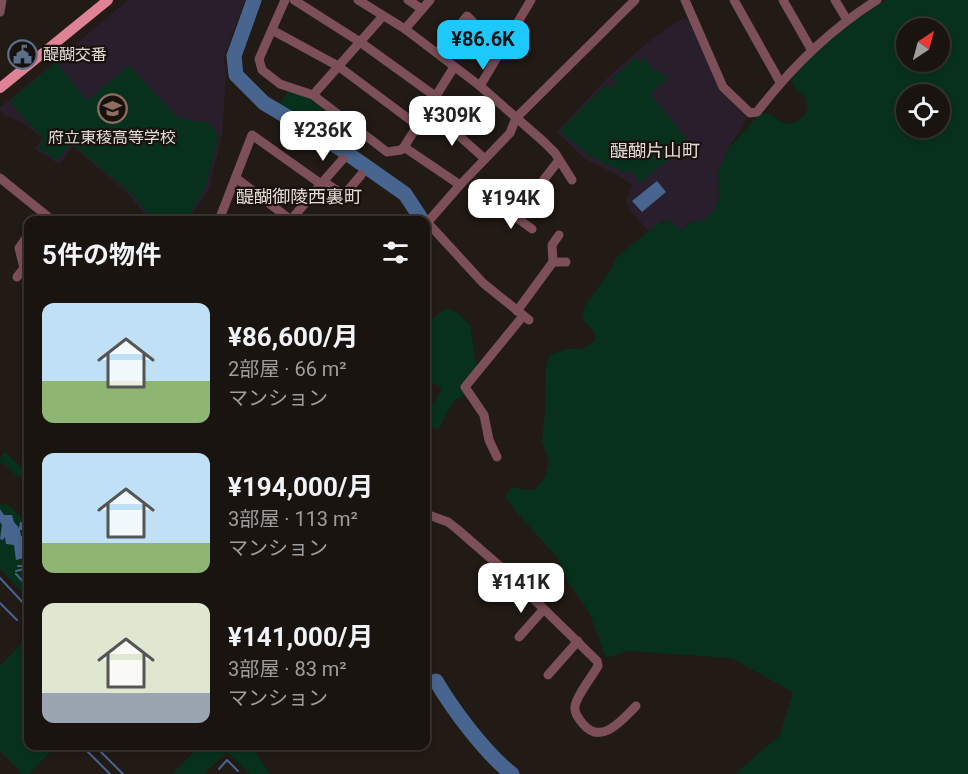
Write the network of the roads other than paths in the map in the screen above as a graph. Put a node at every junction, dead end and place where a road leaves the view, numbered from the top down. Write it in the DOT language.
graph roads {
  1 [pos="2,0"];
  2 [pos="108,0"];
  3 [pos="285,0"];
  4 [pos="294,0"];
  5 [pos="358,0"];
  6 [pos="408,0"];
  7 [pos="430,0"];
  8 [pos="519,0"];
  9 [pos="635,0"];
  10 [pos="685,0"];
  11 [pos="734,0"];
  12 [pos="783,0"];
  13 [pos="835,0"];
  14 [pos="876,0"];
  15 [pos="529,5"];
  16 [pos="422,9"];
  17 [pos="0,12"];
  18 [pos="383,16"];
  19 [pos="847,20"];
  20 [pos="405,29"];
  21 [pos="272,30"];
  22 [pos="360,42"];
  23 [pos="811,49"];
  24 [pos="501,51"];
  25 [pos="437,53"];
  26 [pos="338,66"];
  27 [pos="454,67"];
  28 [pos="780,82"];
  29 [pos="480,86"];
  30 [pos="0,88"];
  31 [pos="313,95"];
  32 [pos="435,96"];
  33 [pos="516,118"];
  34 [pos="417,125"];
  35 [pos="462,128"];
  36 [pos="404,147"];
  37 [pos="343,159"];
  38 [pos="485,159"];
  39 [pos="559,160"];
  40 [pos="361,175"];
  41 [pos="0,178"];
  42 [pos="236,178"];
  43 [pos="572,180"];
  44 [pos="322,183"];
  45 [pos="460,185"];
  46 [pos="505,209"];
  47 [pos="43,216"];
  48 [pos="221,216"];
  49 [pos="283,216"];
  50 [pos="290,216"];
  51 [pos="515,217"];
  52 [pos="430,220"];
  53 [pos="430,226"];
  54 [pos="532,229"];
  55 [pos="559,235"];
  56 [pos="24,241"];
  57 [pos="554,262"];
  58 [pos="566,262"];
  59 [pos="24,268"];
  60 [pos="24,268"];
  61 [pos="17,276"];
  62 [pos="523,316"];
  63 [pos="497,457"];
  64 [pos="430,515"];
  65 [pos="543,610"];
  66 [pos="519,637"];
  67 [pos="578,641"];
  68 [pos="548,675"];
  69 [pos="636,706"];
  1 -- 17 [label="street"];
  2 -- 30 [label="main road"];
  3 -- 21 [label="street"];
  4 -- 22 [label="street"];
  5 -- 18 [label="street"];
  6 -- 16 [label="street"];
  7 -- 16 [label="street"];
  8 -- 15 [label="street"];
  9 -- 33 [label="street"];
  10 -- 28 [label="street"];
  11 -- 28 [label="street"];
  12 -- 23 [label="street"];
  13 -- 19 [label="street"];
  14 -- 19 [label="street"];
  15 -- 24 [label="street"];
  16 -- 20 [label="street"];
  18 -- 20 [label="street"];
  18 -- 22 [label="street"];
  19 -- 23 [label="street"];
  20 -- 25 [label="street"];
  21 -- 26 [label="street"];
  21 -- 31 [label="street"];
  22 -- 26 [label="street"];
  22 -- 32 [label="street"];
  23 -- 28 [label="street"];
  24 -- 25 [label="street"];
  24 -- 29 [label="street"];
  25 -- 27 [label="street"];
  26 -- 31 [label="street"];
  26 -- 34 [label="street"];
  27 -- 29 [label="street"];
  27 -- 32 [label="street"];
  29 -- 33 [label="street"];
  31 -- 36 [label="street"];
  32 -- 34 [label="street"];
  33 -- 38 [label="street"];
  33 -- 39 [label="street"];
  34 -- 36 [label="street"];
  35 -- 38 [label="street"];
  36 -- 45 [label="street"];
  37 -- 44 [label="street"];
  38 -- 45 [label="street"];
  39 -- 43 [label="street"];
  39 -- 51 [label="street"];
  40 -- 44 [label="street"];
  41 -- 47 [label="street"];
  42 -- 44 [label="street"];
  42 -- 48 [label="street"];
  42 -- 49 [label="street"];
  44 -- 50 [label="street"];
  45 -- 52 [label="street"];
  46 -- 51 [label="street"];
  51 -- 54 [label="street"];
  53 -- 62 [label="street"];
  55 -- 57 [label="street"];
  56 -- 59 [label="street"];
  57 -- 58 [label="street"];
  57 -- 62 [label="street"];
  60 -- 61 [label="street"];
  62 -- 63 [label="street"];
  64 -- 65 [label="street"];
  65 -- 66 [label="street"];
  65 -- 67 [label="street"];
  67 -- 68 [label="street"];
  67 -- 69 [label="street"];
}
